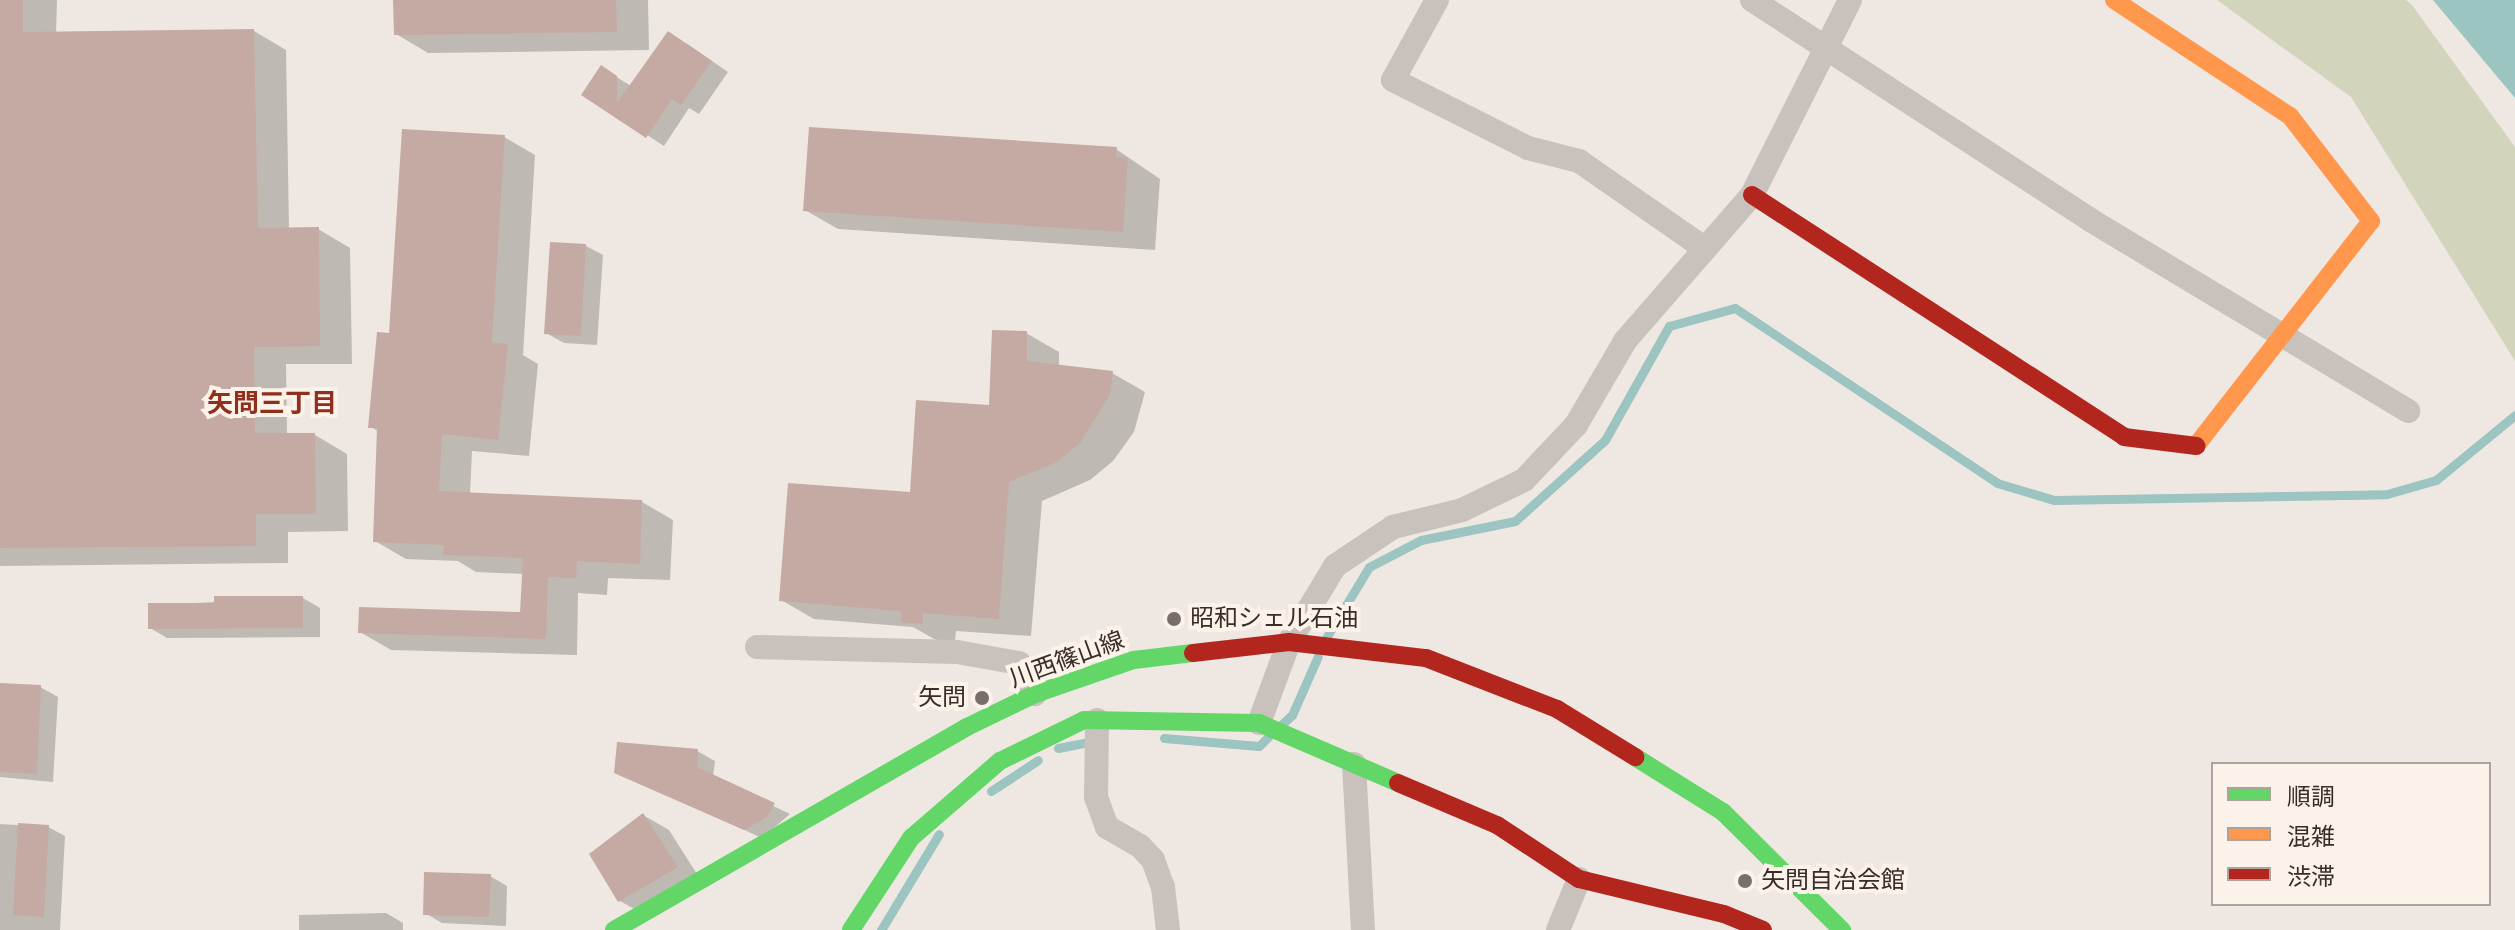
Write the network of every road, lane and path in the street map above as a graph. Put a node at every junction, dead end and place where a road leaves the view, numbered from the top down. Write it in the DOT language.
graph roads {
  1 [pos="1437,0"];
  2 [pos="1752,0"];
  3 [pos="1850,0"];
  4 [pos="2114,0"];
  5 [pos="1827,49"];
  6 [pos="1752,195"];
  7 [pos="1704,248"];
  8 [pos="2282,336"];
  9 [pos="2408,411"];
  10 [pos="1289,642"];
  11 [pos="757,647"];
  12 [pos="1035,694"];
  13 [pos="1097,720"];
  14 [pos="1259,723"];
  15 [pos="1354,764"];
  16 [pos="1579,879"];
  17 [pos="614,930"];
  18 [pos="851,930"];
  19 [pos="1168,930"];
  20 [pos="1363,930"];
  21 [pos="1558,930"];
  22 [pos="1763,930"];
  23 [pos="1842,930"];
  1 -- 7 [label="street"];
  2 -- 5 [label="street"];
  3 -- 5 [label="street"];
  4 -- 8 [label="street"];
  5 -- 6 [label="street"];
  5 -- 8 [label="street"];
  6 -- 7 [label="street"];
  6 -- 8 [label="street"];
  7 -- 10 [label="street"];
  8 -- 9 [label="street"];
  10 -- 12 [label="street, 川西篠山線"];
  10 -- 14 [label="street"];
  10 -- 23 [label="street, 川西篠山線"];
  11 -- 12 [label="street"];
  12 -- 17 [label="street, 川西篠山線"];
  13 -- 14 [label="street"];
  13 -- 18 [label="street"];
  13 -- 19 [label="street"];
  14 -- 15 [label="street"];
  15 -- 16 [label="street"];
  15 -- 20 [label="street"];
  16 -- 21 [label="street"];
  16 -- 22 [label="street"];
}
